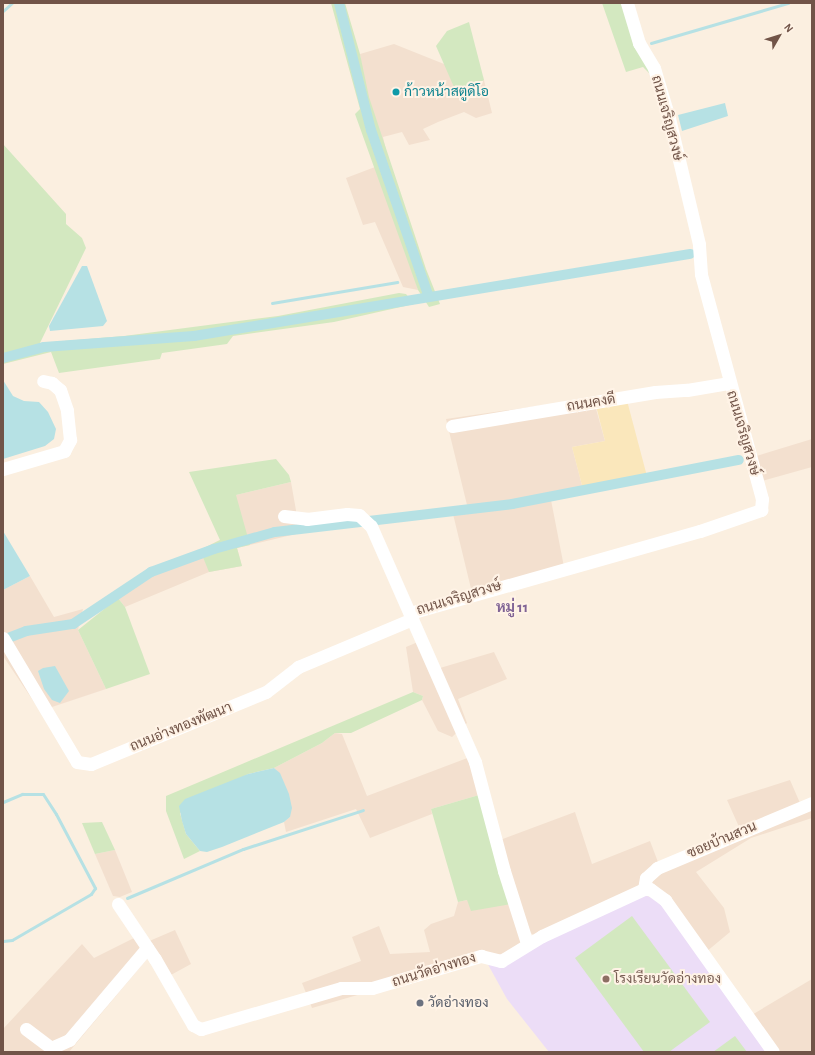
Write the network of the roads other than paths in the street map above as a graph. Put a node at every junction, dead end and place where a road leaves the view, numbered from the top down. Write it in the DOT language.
graph roads {
  1 [pos="627,3"];
  2 [pos="43,380"];
  3 [pos="729,383"];
  4 [pos="452,426"];
  5 [pos="3,469"];
  6 [pos="284,516"];
  7 [pos="411,616"];
  8 [pos="3,639"];
  9 [pos="812,802"];
  10 [pos="644,889"];
  11 [pos="118,904"];
  12 [pos="527,943"];
  13 [pos="147,948"];
  14 [pos="26,1029"];
  15 [pos="774,1052"];
  1 -- 3 [label="street, ถนนเจริญสวงษ์"];
  2 -- 5 [label="street"];
  3 -- 4 [label="street, ถนนคงดี"];
  3 -- 7 [label="street, ถนนเจริญสวงษ์"];
  6 -- 7 [label="street, ถนนเจริญสวงษ์"];
  7 -- 8 [label="street, ถนนอ่างทองพัฒนา"];
  7 -- 12 [label="street, ถนนเจริญสวงษ์"];
  9 -- 10 [label="street, ซอยบ้านสวน"];
  10 -- 12 [label="street, ถนนวัดอ่างทอง"];
  10 -- 15 [label="street"];
  11 -- 13 [label="street, ถนนวัดอ่างทอง"];
  12 -- 13 [label="street, ถนนวัดอ่างทอง"];
  13 -- 14 [label="street"];
}
